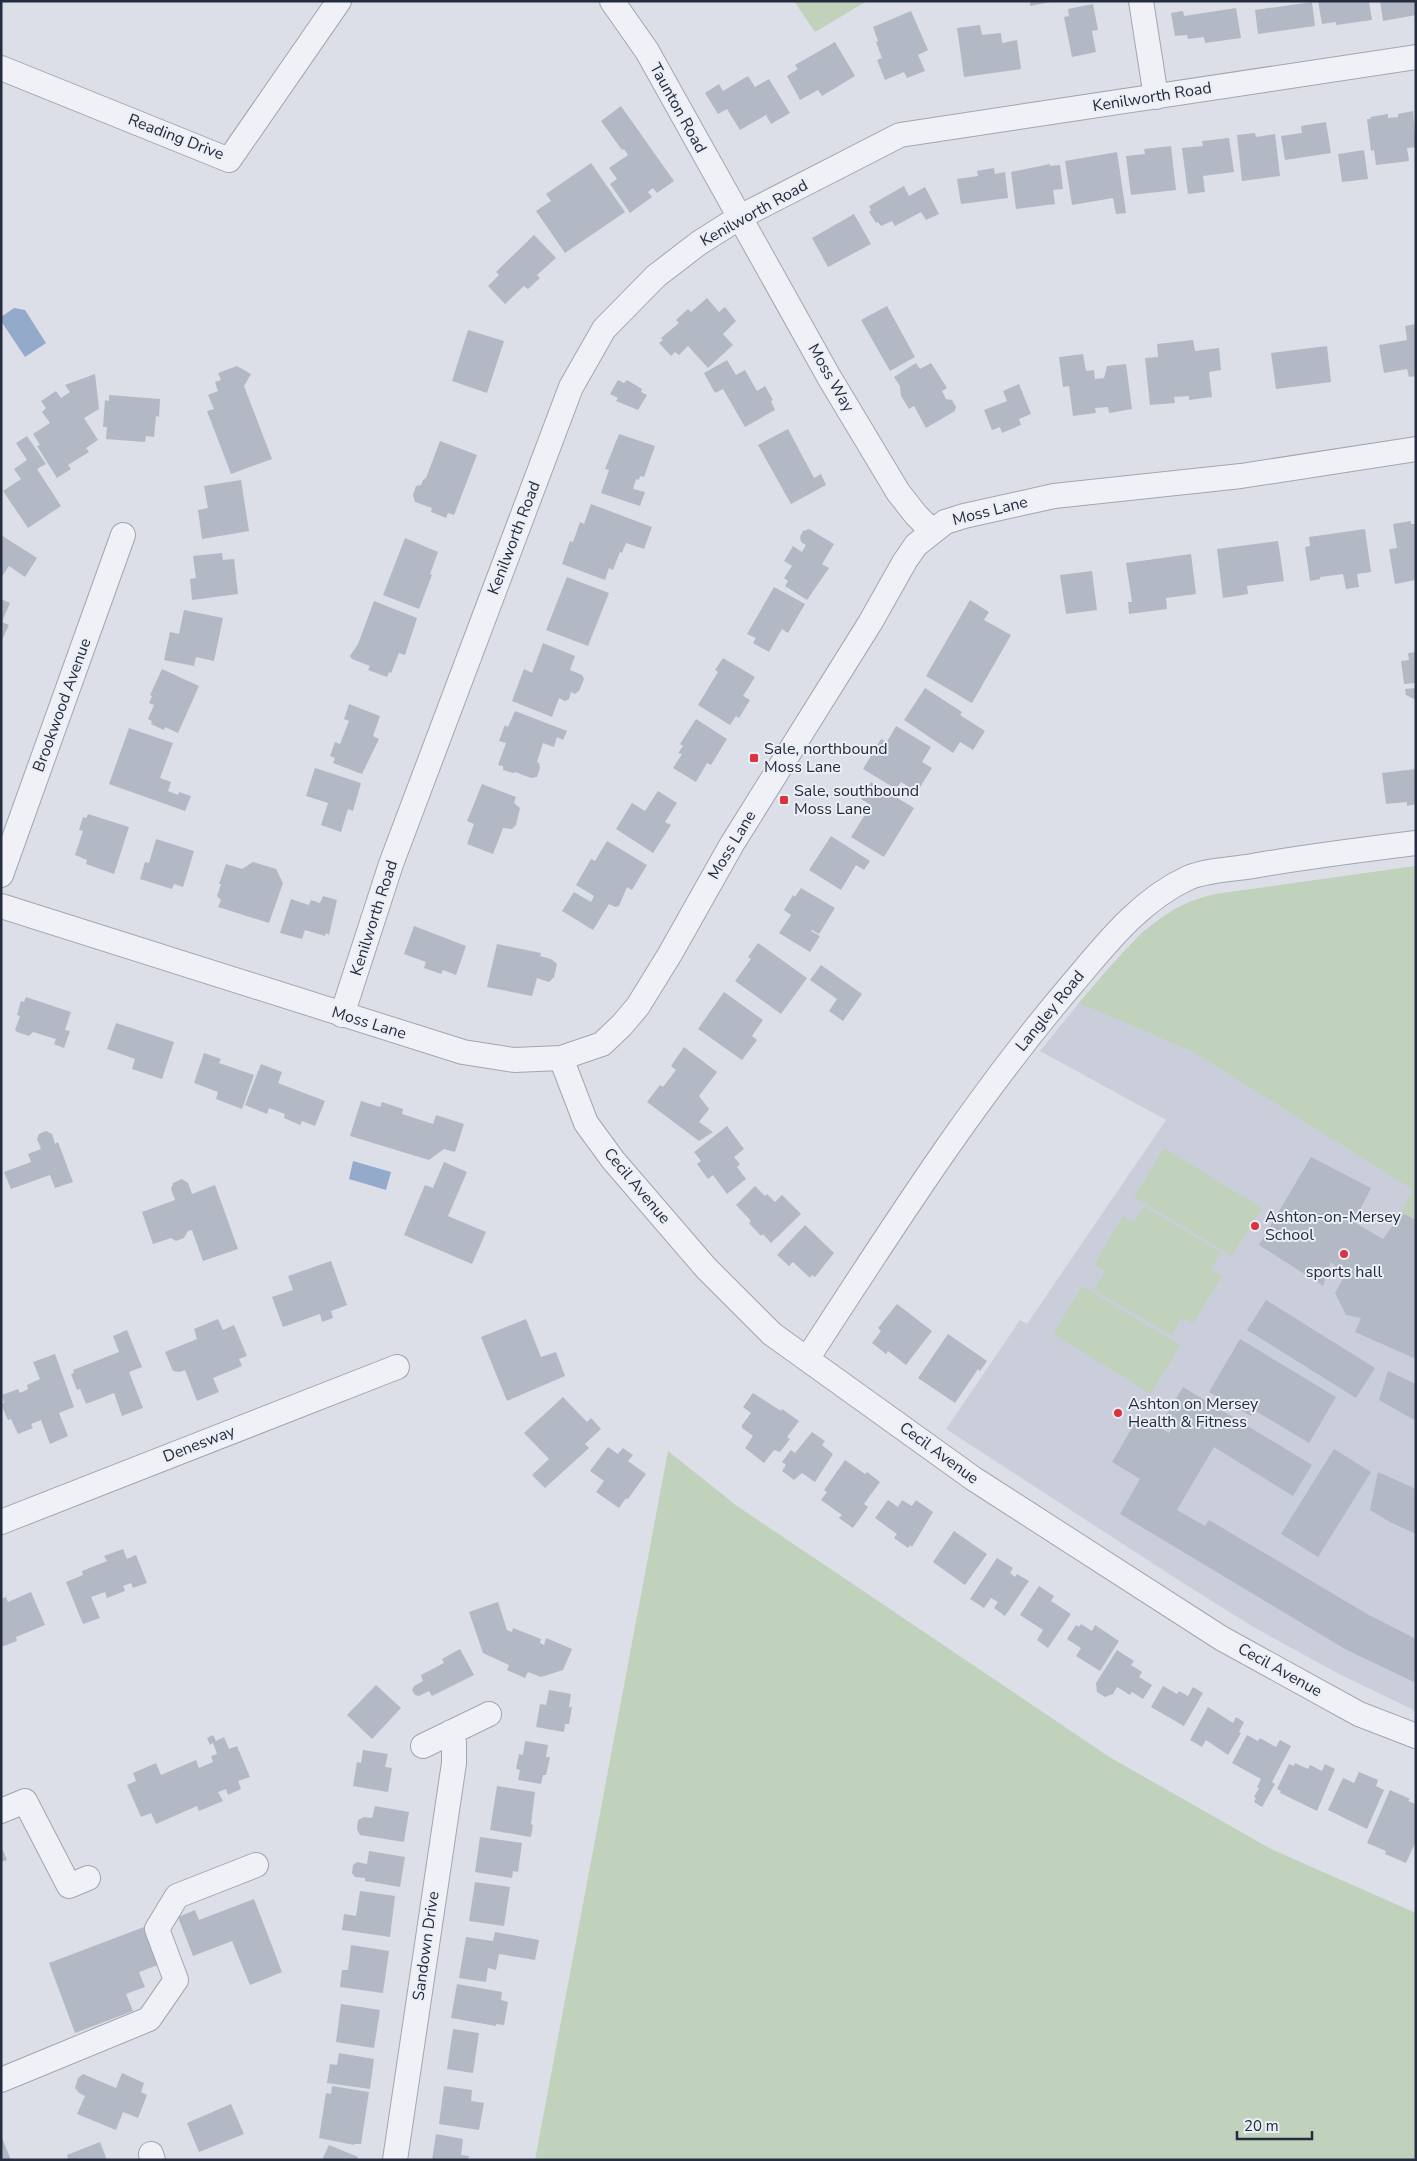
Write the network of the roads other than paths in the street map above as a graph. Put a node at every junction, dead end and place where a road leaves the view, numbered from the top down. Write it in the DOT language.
graph roads {
  1 [pos="339,1"];
  2 [pos="612,1"];
  3 [pos="1141,1"];
  4 [pos="1416,57"];
  5 [pos="1,68"];
  6 [pos="1156,97"];
  7 [pos="740,217"];
  8 [pos="1416,449"];
  9 [pos="932,531"];
  10 [pos="123,535"];
  11 [pos="1416,843"];
  12 [pos="1,875"];
  13 [pos="1,906"];
  14 [pos="342,1015"];
  15 [pos="561,1058"];
  16 [pos="807,1358"];
  17 [pos="397,1366"];
  18 [pos="1,1522"];
  19 [pos="489,1714"];
  20 [pos="451,1732"];
  21 [pos="1416,1736"];
  22 [pos="424,1746"];
  23 [pos="1,1811"];
  24 [pos="256,1865"];
  25 [pos="88,1878"];
  26 [pos="1,2080"];
  27 [pos="395,2160"];
  1 -- 5 [label="street, Reading Drive"];
  2 -- 7 [label="street, Taunton Road"];
  3 -- 6 [label="street"];
  4 -- 6 [label="street, Kenilworth Road"];
  6 -- 7 [label="street, Kenilworth Road"];
  7 -- 9 [label="street, Moss Way"];
  7 -- 14 [label="street, Kenilworth Road"];
  8 -- 9 [label="street, Moss Lane"];
  9 -- 15 [label="street, Moss Lane"];
  10 -- 12 [label="street, Brookwood Avenue"];
  11 -- 16 [label="street, Langley Road"];
  13 -- 14 [label="street, Moss Lane"];
  14 -- 15 [label="street, Moss Lane"];
  15 -- 16 [label="street, Cecil Avenue"];
  16 -- 21 [label="street, Cecil Avenue"];
  17 -- 18 [label="street, Denesway"];
  19 -- 20 [label="street"];
  20 -- 22 [label="street"];
  20 -- 27 [label="street, Sandown Drive"];
  23 -- 25 [label="street"];
  24 -- 26 [label="street"];
}
